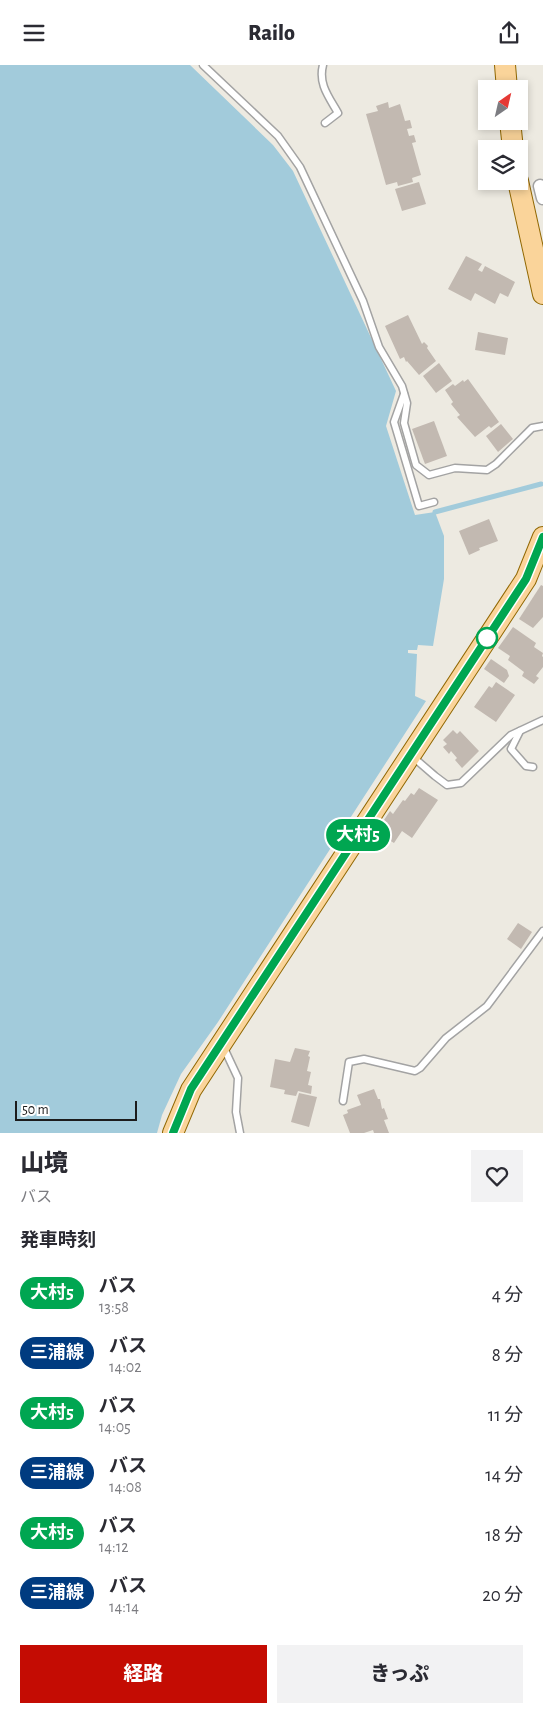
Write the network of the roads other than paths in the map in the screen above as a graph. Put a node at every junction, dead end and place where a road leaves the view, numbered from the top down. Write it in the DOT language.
graph roads {
  1 [pos="203,65"];
  2 [pos="324,65"];
  3 [pos="505,65"];
  4 [pos="506,80"];
  5 [pos="325,123"];
  6 [pos="520,190"];
  7 [pos="542,280"];
  8 [pos="404,392"];
  9 [pos="543,427"];
  10 [pos="434,502"];
  11 [pos="543,537"];
  12 [pos="543,720"];
  13 [pos="520,730"];
  14 [pos="411,755"];
  15 [pos="533,767"];
  16 [pos="543,931"];
  17 [pos="221,1043"];
  18 [pos="343,1101"];
  19 [pos="172,1133"];
  20 [pos="240,1133"];
  1 -- 8 [label="lane"];
  2 -- 5 [label="lane"];
  3 -- 4 [label="main road"];
  6 -- 7 [label="main road"];
  8 -- 9 [label="lane"];
  8 -- 10 [label="lane"];
  11 -- 14 [label="main road"];
  12 -- 13 [label="lane"];
  13 -- 14 [label="lane"];
  13 -- 15 [label="lane"];
  14 -- 17 [label="main road"];
  16 -- 18 [label="lane"];
  17 -- 19 [label="main road"];
  17 -- 20 [label="lane"];
}
